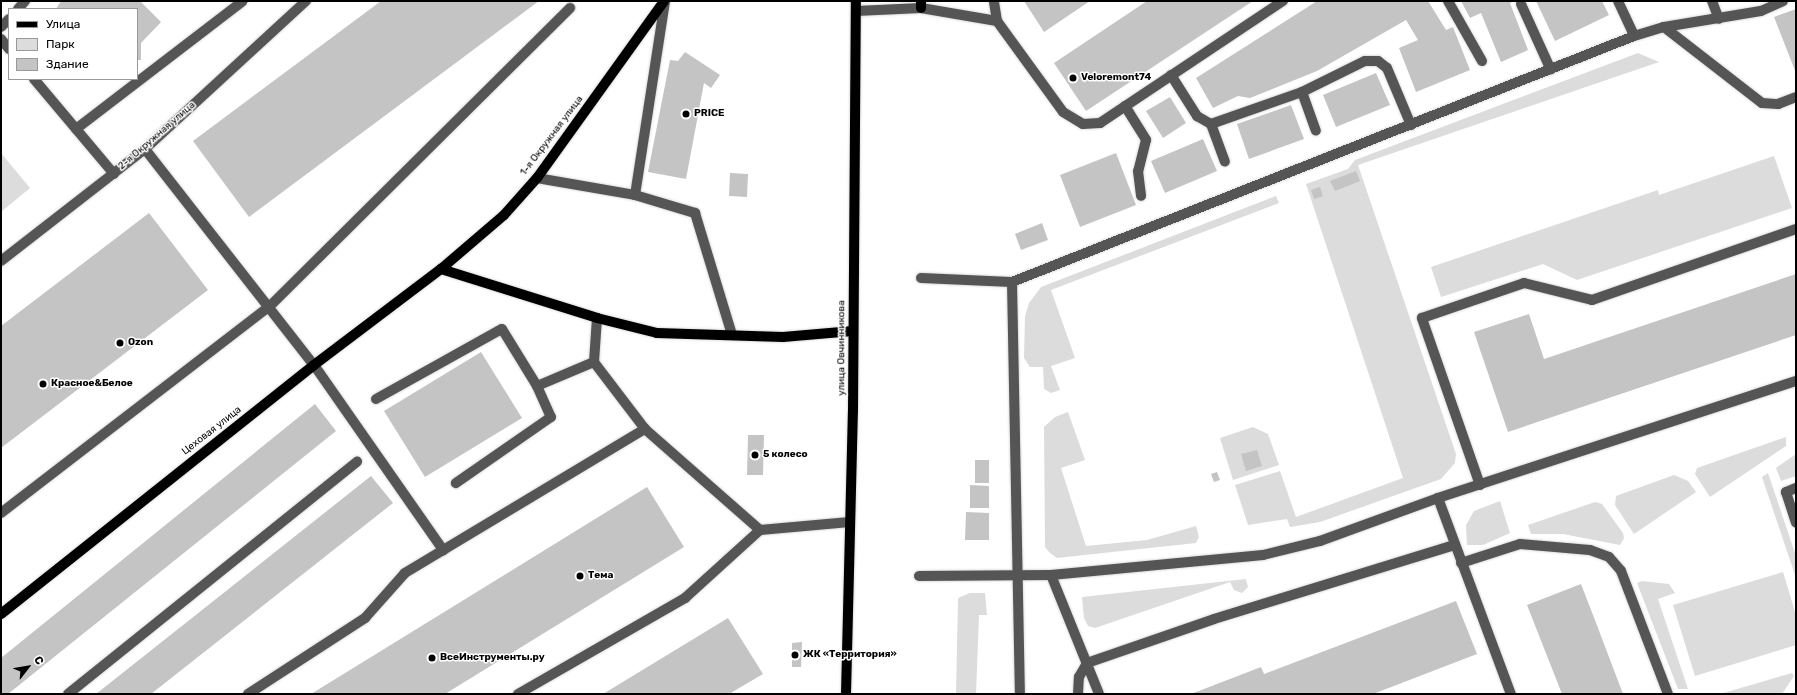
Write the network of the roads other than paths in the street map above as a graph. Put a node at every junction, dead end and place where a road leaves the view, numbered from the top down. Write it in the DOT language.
graph roads {
  1 [pos="243,1"];
  2 [pos="306,1"];
  3 [pos="665,1"];
  4 [pos="994,1"];
  5 [pos="1283,1"];
  6 [pos="1448,1"];
  7 [pos="1618,1"];
  8 [pos="1712,1"];
  9 [pos="1783,1"];
  10 [pos="921,4"];
  11 [pos="1521,4"];
  12 [pos="295,5"];
  13 [pos="856,6"];
  14 [pos="570,8"];
  15 [pos="1719,19"];
  16 [pos="997,21"];
  17 [pos="1664,27"];
  18 [pos="1634,36"];
  19 [pos="1,39"];
  20 [pos="8,48"];
  21 [pos="1482,62"];
  22 [pos="1551,70"];
  23 [pos="1171,75"];
  24 [pos="35,80"];
  25 [pos="1302,92"];
  26 [pos="1796,97"];
  27 [pos="1125,106"];
  28 [pos="1211,124"];
  29 [pos="1411,125"];
  30 [pos="76,128"];
  31 [pos="1316,131"];
  32 [pos="146,149"];
  33 [pos="1225,162"];
  34 [pos="114,174"];
  35 [pos="537,178"];
  36 [pos="635,195"];
  37 [pos="1141,196"];
  38 [pos="1796,229"];
  39 [pos="1,261"];
  40 [pos="441,269"];
  41 [pos="921,278"];
  42 [pos="1012,282"];
  43 [pos="270,306"];
  44 [pos="597,318"];
  45 [pos="853,331"];
  46 [pos="732,335"];
  47 [pos="594,362"];
  48 [pos="314,366"];
  49 [pos="1796,381"];
  50 [pos="537,386"];
  51 [pos="376,399"];
  52 [pos="645,429"];
  53 [pos="357,462"];
  54 [pos="456,483"];
  55 [pos="1480,484"];
  56 [pos="1796,488"];
  57 [pos="1438,498"];
  58 [pos="1,513"];
  59 [pos="850,522"];
  60 [pos="1796,522"];
  61 [pos="760,530"];
  62 [pos="1455,545"];
  63 [pos="443,550"];
  64 [pos="1461,563"];
  65 [pos="1018,575"];
  66 [pos="1051,575"];
  67 [pos="919,576"];
  68 [pos="1,614"];
  69 [pos="1087,664"];
  70 [pos="1507,693"];
  71 [pos="68,694"];
  72 [pos="248,694"];
  73 [pos="518,694"];
  74 [pos="846,694"];
  75 [pos="1020,694"];
  76 [pos="1078,694"];
  77 [pos="1099,694"];
  78 [pos="1668,694"];
  1 -- 30 [label="street"];
  2 -- 12 [label="street, 2-я Окружная улица"];
  3 -- 35 [label="main road, 1-я Окружная улица"];
  3 -- 36 [label="street"];
  4 -- 16 [label="street"];
  5 -- 23 [label="street"];
  6 -- 21 [label="street"];
  7 -- 18 [label="street"];
  8 -- 15 [label="street"];
  9 -- 15 [label="street"];
  10 -- 13 [label="street"];
  10 -- 16 [label="street"];
  11 -- 22 [label="street"];
  12 -- 32 [label="street, 2-я Окружная улица"];
  13 -- 45 [label="main road, улица Овчинникова"];
  14 -- 43 [label="street"];
  15 -- 17 [label="street"];
  16 -- 27 [label="street"];
  17 -- 18 [label="street"];
  17 -- 26 [label="street"];
  18 -- 22 [label="street"];
  19 -- 20 [label="street"];
  22 -- 29 [label="street"];
  23 -- 27 [label="street"];
  23 -- 28 [label="street"];
  24 -- 30 [label="street"];
  25 -- 28 [label="street"];
  25 -- 29 [label="street"];
  25 -- 31 [label="street"];
  27 -- 37 [label="street"];
  28 -- 33 [label="street"];
  29 -- 42 [label="street"];
  30 -- 34 [label="street"];
  32 -- 34 [label="street, 2-я Окружная улица"];
  32 -- 43 [label="street"];
  34 -- 39 [label="street, 2-я Окружная улица"];
  35 -- 36 [label="street"];
  35 -- 40 [label="main road, 1-я Окружная улица"];
  36 -- 46 [label="street"];
  38 -- 55 [label="street"];
  40 -- 44 [label="main road"];
  40 -- 48 [label="main road, Цеховая улица"];
  41 -- 42 [label="street"];
  42 -- 65 [label="street"];
  43 -- 48 [label="street"];
  43 -- 58 [label="street"];
  44 -- 46 [label="main road"];
  44 -- 47 [label="street"];
  45 -- 46 [label="main road"];
  45 -- 59 [label="main road, улица Овчинникова"];
  47 -- 50 [label="street"];
  47 -- 52 [label="street"];
  48 -- 63 [label="street"];
  48 -- 68 [label="main road, Цеховая улица"];
  49 -- 55 [label="street"];
  50 -- 51 [label="street"];
  50 -- 54 [label="street"];
  52 -- 61 [label="street"];
  52 -- 63 [label="street"];
  53 -- 71 [label="street"];
  55 -- 57 [label="street"];
  56 -- 60 [label="street"];
  57 -- 62 [label="street"];
  57 -- 66 [label="street"];
  59 -- 61 [label="street"];
  59 -- 74 [label="main road, улица Овчинникова"];
  61 -- 73 [label="street"];
  62 -- 64 [label="street"];
  62 -- 69 [label="street"];
  63 -- 72 [label="street"];
  64 -- 70 [label="street"];
  64 -- 78 [label="street"];
  65 -- 66 [label="street"];
  65 -- 67 [label="street"];
  65 -- 75 [label="street"];
  66 -- 69 [label="street"];
  69 -- 76 [label="street"];
  69 -- 77 [label="street"];
}
